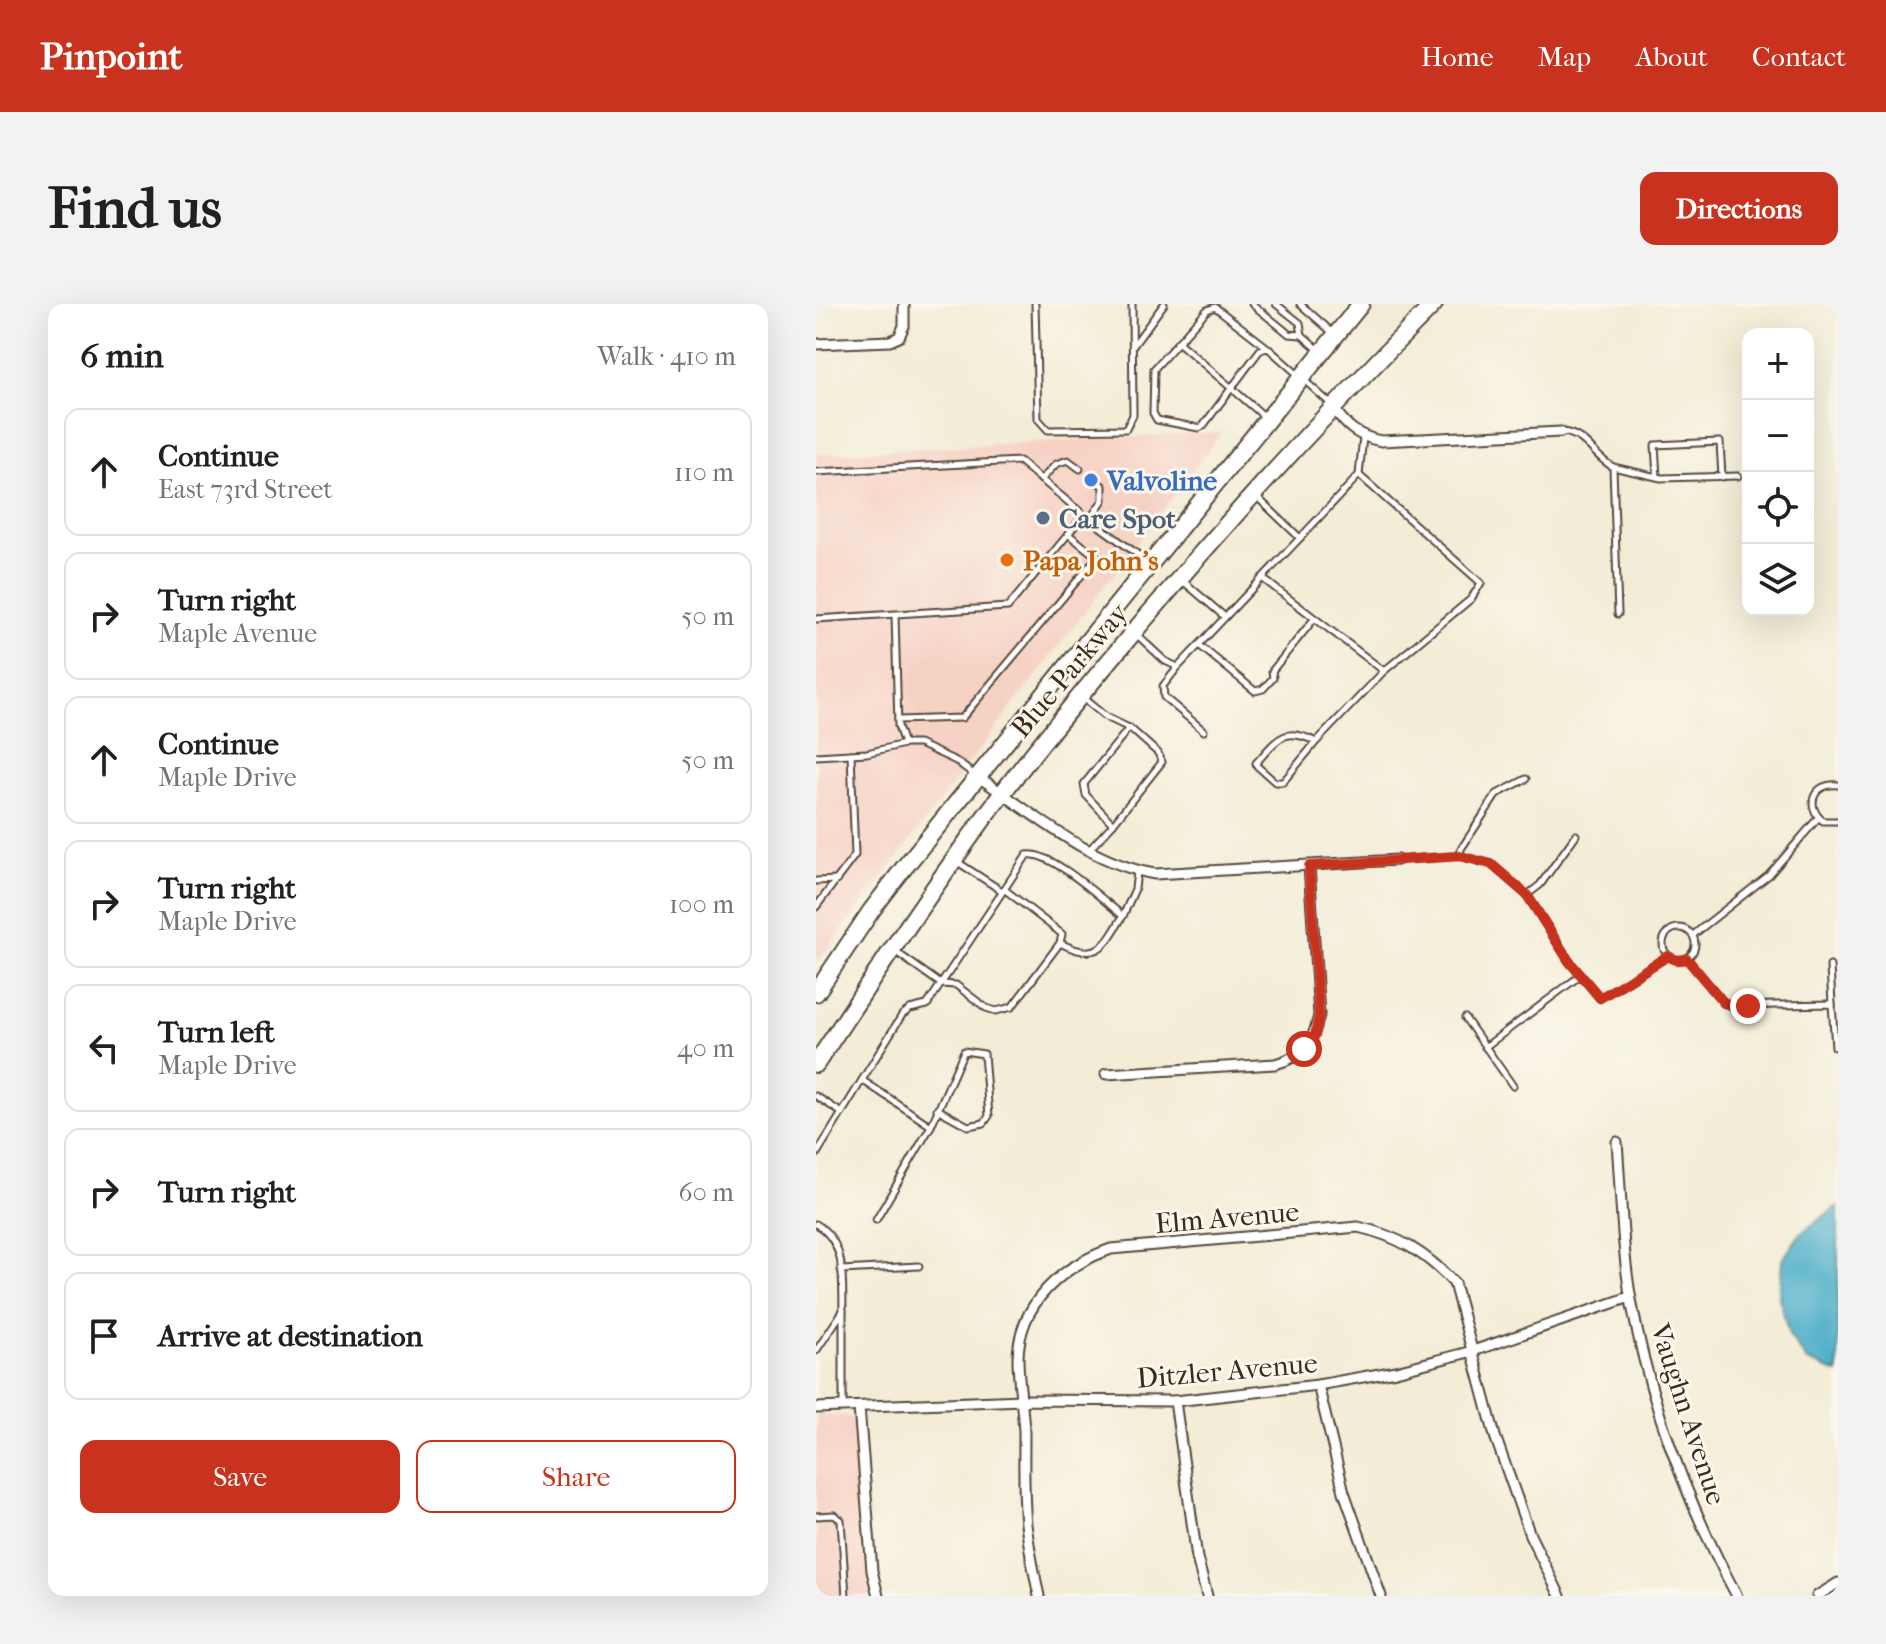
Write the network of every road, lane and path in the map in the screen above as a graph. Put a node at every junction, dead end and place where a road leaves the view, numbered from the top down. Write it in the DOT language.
graph roads {
  1 [pos="904,304"];
  2 [pos="1035,304"];
  3 [pos="1132,304"];
  4 [pos="1164,304"];
  5 [pos="1252,304"];
  6 [pos="1276,304"];
  7 [pos="1300,304"];
  8 [pos="1361,304"];
  9 [pos="1434,304"];
  10 [pos="1302,335"];
  11 [pos="1336,335"];
  12 [pos="1178,342"];
  13 [pos="816,344"];
  14 [pos="1133,346"];
  15 [pos="1268,348"];
  16 [pos="1322,352"];
  17 [pos="1301,378"];
  18 [pos="1232,390"];
  19 [pos="1332,406"];
  20 [pos="1267,419"];
  21 [pos="1561,432"];
  22 [pos="1363,437"];
  23 [pos="1613,467"];
  24 [pos="1080,469"];
  25 [pos="816,472"];
  26 [pos="1359,475"];
  27 [pos="1738,476"];
  28 [pos="1657,477"];
  29 [pos="1722,477"];
  30 [pos="1041,480"];
  31 [pos="1097,482"];
  32 [pos="1253,494"];
  33 [pos="1084,515"];
  34 [pos="1090,519"];
  35 [pos="1068,534"];
  36 [pos="1300,538"];
  37 [pos="1150,564"];
  38 [pos="1179,578"];
  39 [pos="1262,578"];
  40 [pos="895,614"];
  41 [pos="1618,614"];
  42 [pos="1225,617"];
  43 [pos="816,619"];
  44 [pos="1314,619"];
  45 [pos="1134,631"];
  46 [pos="1199,645"];
  47 [pos="1178,667"];
  48 [pos="1384,671"];
  49 [pos="1080,696"];
  50 [pos="898,720"];
  51 [pos="1129,728"];
  52 [pos="1204,731"];
  53 [pos="1316,742"];
  54 [pos="904,744"];
  55 [pos="851,754"];
  56 [pos="816,756"];
  57 [pos="977,776"];
  58 [pos="1526,779"];
  59 [pos="1838,785"];
  60 [pos="1002,793"];
  61 [pos="1818,818"];
  62 [pos="1838,821"];
  63 [pos="1113,824"];
  64 [pos="1576,835"];
  65 [pos="1088,851"];
  66 [pos="1460,856"];
  67 [pos="954,860"];
  68 [pos="1397,860"];
  69 [pos="1309,866"];
  70 [pos="1137,871"];
  71 [pos="837,880"];
  72 [pos="816,881"];
  73 [pos="1003,890"];
  74 [pos="1527,895"];
  75 [pos="816,907"];
  76 [pos="1123,916"];
  77 [pos="1693,935"];
  78 [pos="1060,943"];
  79 [pos="892,950"];
  80 [pos="1668,956"];
  81 [pos="1687,959"];
  82 [pos="1830,966"];
  83 [pos="1581,975"];
  84 [pos="941,984"];
  85 [pos="816,993"];
  86 [pos="1832,1004"];
  87 [pos="1465,1018"];
  88 [pos="1485,1047"];
  89 [pos="1835,1047"];
  90 [pos="816,1064"];
  91 [pos="1106,1074"];
  92 [pos="862,1080"];
  93 [pos="1513,1086"];
  94 [pos="816,1096"];
  95 [pos="937,1109"];
  96 [pos="842,1113"];
  97 [pos="931,1126"];
  98 [pos="1617,1142"];
  99 [pos="816,1155"];
  100 [pos="876,1220"];
  101 [pos="816,1224"];
  102 [pos="919,1266"];
  103 [pos="841,1270"];
  104 [pos="1630,1297"];
  105 [pos="843,1311"];
  106 [pos="816,1351"];
  107 [pos="1473,1351"];
  108 [pos="1318,1385"];
  109 [pos="1023,1400"];
  110 [pos="1175,1401"];
  111 [pos="859,1407"];
  112 [pos="816,1408"];
  113 [pos="843,1408"];
  114 [pos="816,1516"];
  115 [pos="1838,1583"];
  116 [pos="846,1596"];
  117 [pos="878,1596"];
  118 [pos="1039,1596"];
  119 [pos="1207,1596"];
  120 [pos="1381,1596"];
  121 [pos="1560,1596"];
  122 [pos="1737,1596"];
  123 [pos="1817,1596"];
  1 -- 13 [label="street"];
  2 -- 14 [label="lane"];
  3 -- 14 [label="lane"];
  4 -- 14 [label="lane"];
  5 -- 10 [label="lane"];
  6 -- 10 [label="lane"];
  7 -- 11 [label="lane"];
  8 -- 11 [label="highway, Blue Parkway"];
  9 -- 19 [label="highway, Blue Parkway"];
  10 -- 16 [label="lane"];
  11 -- 16 [label="highway, Blue Parkway"];
  12 -- 15 [label="lane"];
  12 -- 18 [label="lane"];
  12 -- 18 [label="lane"];
  15 -- 17 [label="lane"];
  15 -- 18 [label="lane"];
  16 -- 17 [label="highway, Blue Parkway"];
  17 -- 19 [label="lane"];
  17 -- 20 [label="highway, Blue Parkway"];
  18 -- 20 [label="lane"];
  19 -- 22 [label="street"];
  19 -- 32 [label="highway, Blue Parkway"];
  20 -- 37 [label="highway, Blue Parkway"];
  21 -- 22 [label="street"];
  21 -- 23 [label="lane"];
  22 -- 26 [label="lane"];
  23 -- 28 [label="lane"];
  23 -- 41 [label="lane"];
  24 -- 30 [label="lane"];
  25 -- 30 [label="lane"];
  26 -- 36 [label="lane"];
  26 -- 48 [label="lane"];
  27 -- 29 [label="lane"];
  28 -- 29 [label="lane"];
  28 -- 29 [label="lane"];
  30 -- 33 [label="lane"];
  31 -- 34 [label="lane"];
  32 -- 36 [label="lane"];
  32 -- 38 [label="highway, Blue Parkway"];
  33 -- 34 [label="lane"];
  33 -- 35 [label="lane"];
  34 -- 37 [label="lane"];
  35 -- 40 [label="lane"];
  35 -- 50 [label="lane"];
  36 -- 39 [label="lane"];
  37 -- 57 [label="highway, Blue Parkway"];
  38 -- 42 [label="lane"];
  38 -- 45 [label="highway, Blue Parkway"];
  39 -- 42 [label="lane"];
  39 -- 44 [label="lane"];
  40 -- 43 [label="lane"];
  40 -- 50 [label="lane"];
  42 -- 46 [label="lane"];
  44 -- 46 [label="lane"];
  44 -- 48 [label="lane"];
  45 -- 47 [label="lane"];
  45 -- 49 [label="highway, Blue Parkway"];
  46 -- 47 [label="lane"];
  47 -- 52 [label="lane"];
  48 -- 53 [label="lane"];
  49 -- 51 [label="lane"];
  49 -- 60 [label="highway, Blue Parkway"];
  50 -- 54 [label="lane"];
  51 -- 63 [label="lane"];
  51 -- 63 [label="lane"];
  53 -- 53 [label="lane"];
  54 -- 55 [label="lane"];
  54 -- 57 [label="lane"];
  55 -- 56 [label="lane"];
  55 -- 71 [label="lane"];
  57 -- 60 [label="street"];
  57 -- 85 [label="highway, Blue Parkway"];
  58 -- 66 [label="lane"];
  59 -- 61 [label="lane"];
  60 -- 65 [label="street"];
  60 -- 67 [label="highway, Blue Parkway"];
  61 -- 62 [label="lane"];
  61 -- 77 [label="lane"];
  63 -- 65 [label="lane"];
  64 -- 74 [label="lane"];
  65 -- 70 [label="street"];
  66 -- 68 [label="lane"];
  66 -- 74 [label="lane"];
  67 -- 73 [label="lane"];
  67 -- 79 [label="highway, Blue Parkway"];
  68 -- 69 [label="street"];
  69 -- 70 [label="street"];
  69 -- 91 [label="street"];
  70 -- 76 [label="lane"];
  71 -- 72 [label="lane"];
  71 -- 75 [label="lane"];
  73 -- 76 [label="lane"];
  73 -- 78 [label="lane"];
  73 -- 84 [label="lane"];
  74 -- 83 [label="lane"];
  76 -- 78 [label="lane"];
  77 -- 80 [label="lane"];
  77 -- 81 [label="lane"];
  78 -- 84 [label="lane"];
  79 -- 84 [label="lane"];
  79 -- 90 [label="highway, Blue Parkway"];
  80 -- 81 [label="lane"];
  80 -- 83 [label="lane"];
  81 -- 86 [label="lane"];
  82 -- 86 [label="lane"];
  83 -- 88 [label="lane"];
  84 -- 92 [label="lane"];
  86 -- 89 [label="lane"];
  87 -- 88 [label="lane"];
  88 -- 93 [label="lane"];
  92 -- 96 [label="lane"];
  92 -- 97 [label="lane"];
  94 -- 96 [label="lane"];
  95 -- 95 [label="lane"];
  95 -- 97 [label="lane"];
  96 -- 99 [label="lane"];
  97 -- 100 [label="lane"];
  98 -- 104 [label="street, Vaughn Avenue"];
  101 -- 103 [label="lane"];
  102 -- 103 [label="lane"];
  103 -- 105 [label="lane"];
  104 -- 107 [label="street, Ditzler Avenue"];
  104 -- 122 [label="street, Vaughn Avenue"];
  105 -- 106 [label="lane"];
  105 -- 113 [label="lane"];
  107 -- 108 [label="street, Ditzler Avenue"];
  107 -- 109 [label="street, Elm Avenue"];
  107 -- 121 [label="street, Elm Avenue"];
  108 -- 110 [label="street, Ditzler Avenue"];
  108 -- 120 [label="street"];
  109 -- 110 [label="street, Ditzler Avenue"];
  109 -- 111 [label="street, Ditzler Avenue"];
  109 -- 118 [label="street, Elm Avenue"];
  110 -- 119 [label="street"];
  111 -- 113 [label="street, Ditzler Avenue"];
  111 -- 117 [label="street"];
  112 -- 113 [label="street, Ditzler Avenue"];
  114 -- 116 [label="lane"];
  115 -- 123 [label="street"];
}
